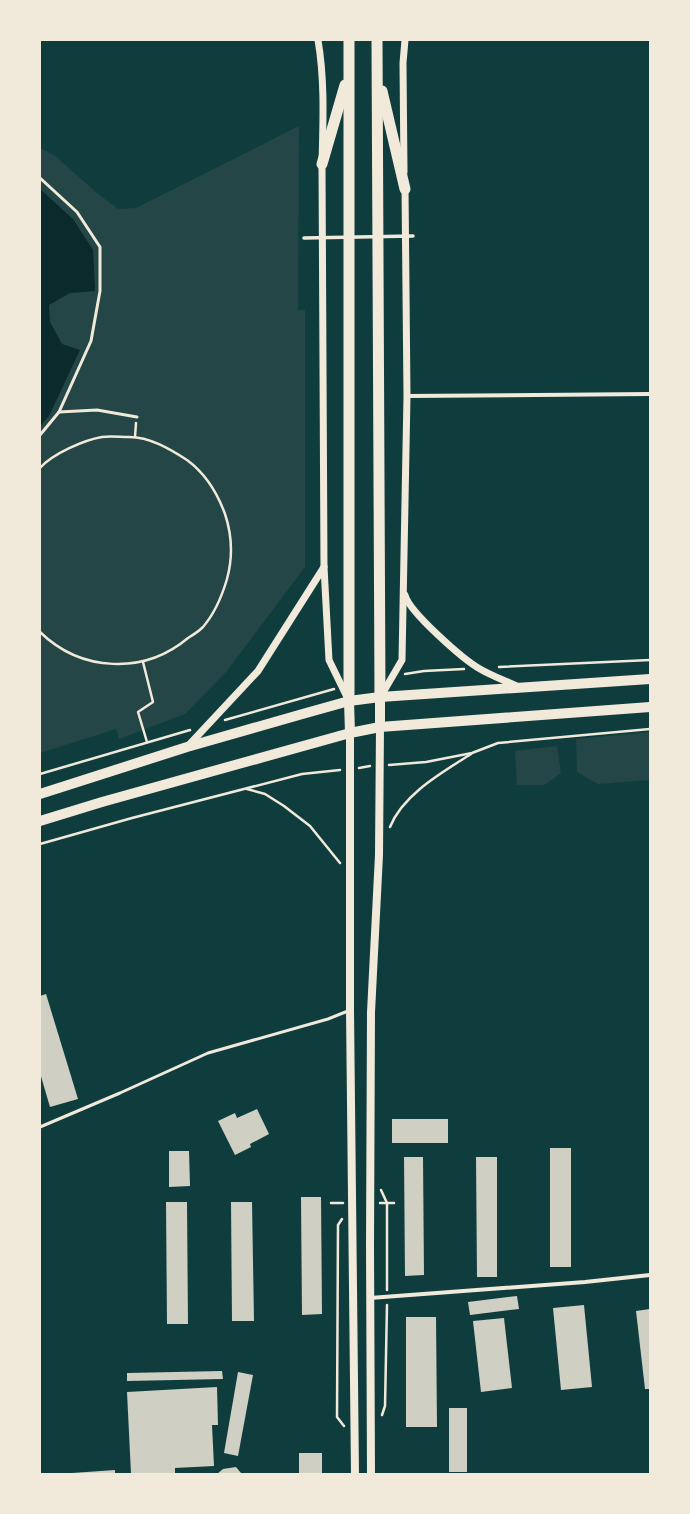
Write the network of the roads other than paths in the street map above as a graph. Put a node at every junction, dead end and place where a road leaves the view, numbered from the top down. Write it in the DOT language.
graph roads {
  1 [pos="318,40"];
  2 [pos="349,40"];
  3 [pos="377,40"];
  4 [pos="405,40"];
  5 [pos="377,71"];
  6 [pos="349,73"];
  7 [pos="322,164"];
  8 [pos="40,178"];
  9 [pos="405,189"];
  10 [pos="413,236"];
  11 [pos="304,238"];
  12 [pos="650,394"];
  13 [pos="407,396"];
  14 [pos="59,412"];
  15 [pos="137,417"];
  16 [pos="40,435"];
  17 [pos="324,566"];
  18 [pos="403,584"];
  19 [pos="650,679"];
  20 [pos="519,687"];
  21 [pos="380,697"];
  22 [pos="349,701"];
  23 [pos="650,707"];
  24 [pos="380,727"];
  25 [pos="350,734"];
  26 [pos="187,747"];
  27 [pos="40,794"];
  28 [pos="40,821"];
  29 [pos="350,1010"];
  30 [pos="40,1127"];
  31 [pos="650,1275"];
  32 [pos="370,1298"];
  33 [pos="355,1474"];
  34 [pos="371,1474"];
  1 -- 7 [label="street"];
  2 -- 6 [label="highway"];
  3 -- 5 [label="highway"];
  4 -- 9 [label="street"];
  5 -- 9 [label="highway"];
  5 -- 21 [label="highway"];
  6 -- 7 [label="highway"];
  6 -- 22 [label="highway"];
  7 -- 17 [label="street"];
  8 -- 14 [label="lane"];
  9 -- 13 [label="street"];
  10 -- 11 [label="street"];
  12 -- 13 [label="street"];
  13 -- 18 [label="street"];
  14 -- 15 [label="lane"];
  14 -- 16 [label="lane"];
  17 -- 22 [label="street"];
  17 -- 26 [label="street"];
  18 -- 20 [label="street"];
  18 -- 21 [label="street"];
  19 -- 20 [label="main road"];
  20 -- 21 [label="main road"];
  21 -- 22 [label="main road"];
  21 -- 24 [label="main road"];
  22 -- 25 [label="main road"];
  22 -- 26 [label="main road"];
  23 -- 24 [label="main road"];
  24 -- 25 [label="main road"];
  24 -- 32 [label="main road"];
  25 -- 28 [label="main road"];
  25 -- 29 [label="main road"];
  26 -- 27 [label="main road"];
  29 -- 30 [label="lane"];
  29 -- 33 [label="main road"];
  31 -- 32 [label="street"];
  32 -- 34 [label="main road"];
}
